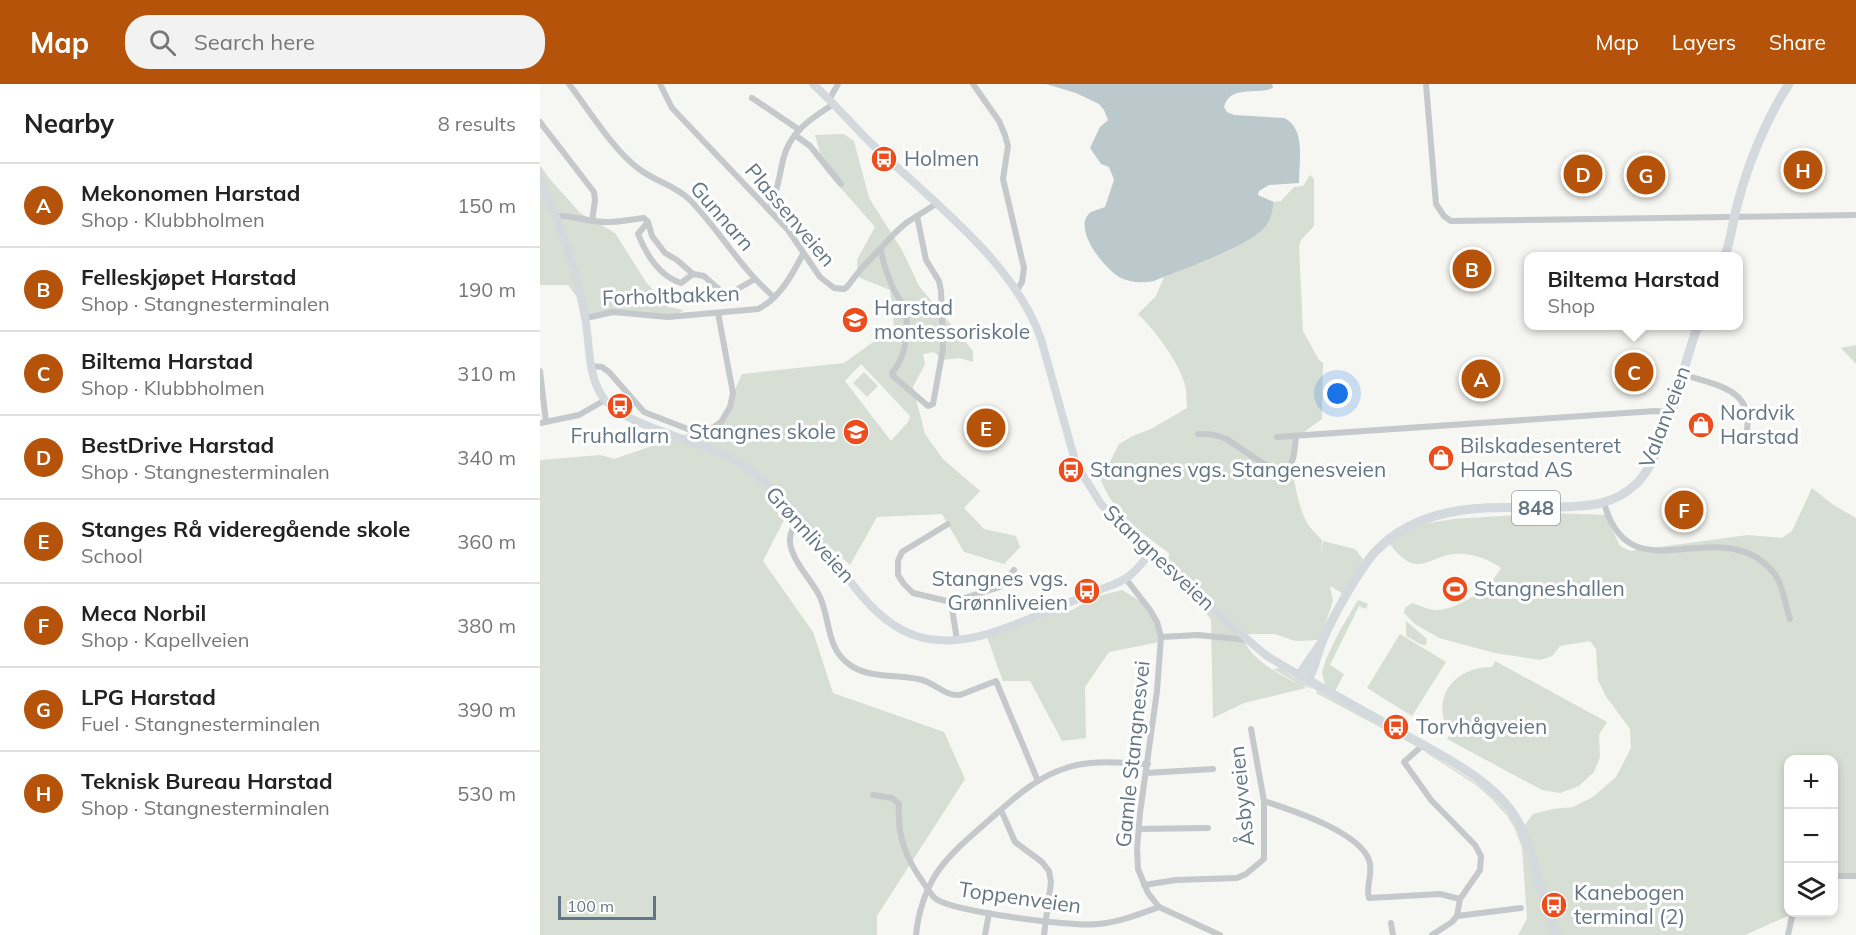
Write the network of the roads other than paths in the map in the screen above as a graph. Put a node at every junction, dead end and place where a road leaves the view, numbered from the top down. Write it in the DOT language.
graph roads {
  1 [pos="569,84"];
  2 [pos="660,84"];
  3 [pos="813,84"];
  4 [pos="838,84"];
  5 [pos="973,84"];
  6 [pos="1426,84"];
  7 [pos="1789,84"];
  8 [pos="752,98"];
  9 [pos="830,102"];
  10 [pos="540,122"];
  11 [pos="796,132"];
  12 [pos="540,179"];
  13 [pos="841,184"];
  14 [pos="936,204"];
  15 [pos="769,210"];
  16 [pos="1856,215"];
  17 [pos="556,216"];
  18 [pos="917,216"];
  19 [pos="1734,218"];
  20 [pos="592,221"];
  21 [pos="648,222"];
  22 [pos="881,250"];
  23 [pos="1726,252"];
  24 [pos="803,254"];
  25 [pos="693,274"];
  26 [pos="755,279"];
  27 [pos="1017,290"];
  28 [pos="774,297"];
  29 [pos="718,313"];
  30 [pos="586,318"];
  31 [pos="1697,330"];
  32 [pos="592,366"];
  33 [pos="540,371"];
  34 [pos="1683,374"];
  35 [pos="605,400"];
  36 [pos="1671,412"];
  37 [pos="543,422"];
  38 [pos="1198,434"];
  39 [pos="1296,436"];
  40 [pos="1277,437"];
  41 [pos="1745,441"];
  42 [pos="1604,503"];
  43 [pos="801,518"];
  44 [pos="948,524"];
  45 [pos="1151,552"];
  46 [pos="1014,570"];
  47 [pos="1126,579"];
  48 [pos="951,602"];
  49 [pos="1790,619"];
  50 [pos="1161,637"];
  51 [pos="957,640"];
  52 [pos="1248,640"];
  53 [pos="1322,642"];
  54 [pos="1299,675"];
  55 [pos="1308,680"];
  56 [pos="1251,729"];
  57 [pos="1424,745"];
  58 [pos="1148,765"];
  59 [pos="1213,769"];
  60 [pos="1146,773"];
  61 [pos="1038,781"];
  62 [pos="873,795"];
  63 [pos="1264,801"];
  64 [pos="1001,810"];
  65 [pos="1208,828"];
  66 [pos="1139,829"];
  67 [pos="1838,876"];
  68 [pos="1856,876"];
  69 [pos="1144,885"];
  70 [pos="929,890"];
  71 [pos="1460,899"];
  72 [pos="1160,907"];
  73 [pos="1521,908"];
  74 [pos="989,913"];
  75 [pos="1457,916"];
  76 [pos="1792,917"];
  77 [pos="1046,920"];
  78 [pos="1391,923"];
  79 [pos="1556,934"];
  80 [pos="915,935"];
  81 [pos="985,935"];
  82 [pos="1044,935"];
  83 [pos="1220,935"];
  84 [pos="1393,935"];
  85 [pos="1432,935"];
  86 [pos="1788,935"];
  1 -- 26 [label="street, Gunnarn"];
  2 -- 15 [label="street, Plassenveien"];
  3 -- 9 [label="street, Stangnesveien"];
  4 -- 9 [label="street"];
  5 -- 27 [label="street"];
  6 -- 19 [label="street"];
  7 -- 19 [label="main road"];
  8 -- 11 [label="street"];
  9 -- 11 [label="street"];
  9 -- 14 [label="street, Stangnesveien"];
  10 -- 20 [label="street"];
  11 -- 13 [label="street"];
  11 -- 15 [label="street"];
  12 -- 17 [label="street"];
  14 -- 18 [label="street, Plassenveien"];
  14 -- 27 [label="street, Stangnesveien"];
  15 -- 24 [label="street, Plassenveien"];
  16 -- 19 [label="street"];
  17 -- 20 [label="street"];
  17 -- 30 [label="street"];
  18 -- 22 [label="street, Plassenveien"];
  18 -- 22 [label="street"];
  19 -- 23 [label="main road"];
  20 -- 21 [label="street"];
  21 -- 25 [label="street"];
  21 -- 25 [label="street"];
  22 -- 24 [label="street, Plassenveien"];
  24 -- 28 [label="street, Forholtbakken"];
  25 -- 26 [label="street"];
  26 -- 28 [label="street, Gunnarn"];
  27 -- 45 [label="street, Stangnesveien"];
  28 -- 29 [label="street, Forholtbakken"];
  29 -- 30 [label="street, Forholtbakken"];
  29 -- 32 [label="street"];
  30 -- 32 [label="street"];
  31 -- 34 [label="main road, Valanveien / 848"];
  32 -- 35 [label="street"];
  33 -- 37 [label="street"];
  34 -- 36 [label="main road, Valanveien / 848"];
  34 -- 41 [label="street"];
  35 -- 37 [label="street"];
  35 -- 43 [label="street, Grønnliveien"];
  36 -- 39 [label="street"];
  36 -- 42 [label="main road, Valanveien / 848"];
  38 -- 39 [label="street"];
  39 -- 40 [label="street"];
  42 -- 49 [label="street"];
  42 -- 53 [label="main road, Valanveien / 848"];
  43 -- 51 [label="street, Grønnliveien"];
  43 -- 61 [label="street"];
  44 -- 48 [label="street"];
  45 -- 47 [label="street, Grønnliveien"];
  45 -- 52 [label="street, Stangnesveien"];
  46 -- 48 [label="street"];
  47 -- 50 [label="street, Gamle Stangnesvei"];
  47 -- 51 [label="street, Grønnliveien"];
  48 -- 51 [label="street"];
  50 -- 52 [label="street"];
  50 -- 58 [label="street, Gamle Stangnesvei"];
  52 -- 54 [label="street, Stangnesveien"];
  53 -- 54 [label="main road, Valanveien / 848"];
  53 -- 55 [label="main road, Valanveien / 848"];
  54 -- 55 [label="main road, Stangnesveien"];
  55 -- 57 [label="main road, Stangnesveien"];
  56 -- 63 [label="street, Åsbyveien"];
  57 -- 71 [label="street"];
  57 -- 79 [label="main road, Stangnesveien"];
  58 -- 60 [label="street, Gamle Stangnesvei"];
  58 -- 61 [label="street"];
  59 -- 60 [label="street"];
  60 -- 66 [label="street, Gamle Stangnesvei"];
  61 -- 64 [label="street"];
  62 -- 70 [label="street, Toppenveien"];
  63 -- 69 [label="street, Åsbyveien"];
  63 -- 71 [label="street"];
  64 -- 70 [label="street"];
  64 -- 77 [label="street"];
  65 -- 66 [label="street"];
  66 -- 69 [label="street, Gamle Stangnesvei"];
  67 -- 68 [label="street"];
  69 -- 72 [label="street, Gamle Stangnesvei"];
  70 -- 74 [label="street, Toppenveien"];
  70 -- 80 [label="street"];
  71 -- 75 [label="street"];
  72 -- 77 [label="street, Toppenveien"];
  72 -- 83 [label="street, Gamle Stangnesvei"];
  73 -- 75 [label="street"];
  74 -- 77 [label="street, Toppenveien"];
  74 -- 81 [label="street"];
  75 -- 85 [label="street"];
  76 -- 86 [label="street"];
  77 -- 82 [label="street"];
  78 -- 84 [label="street"];
}
